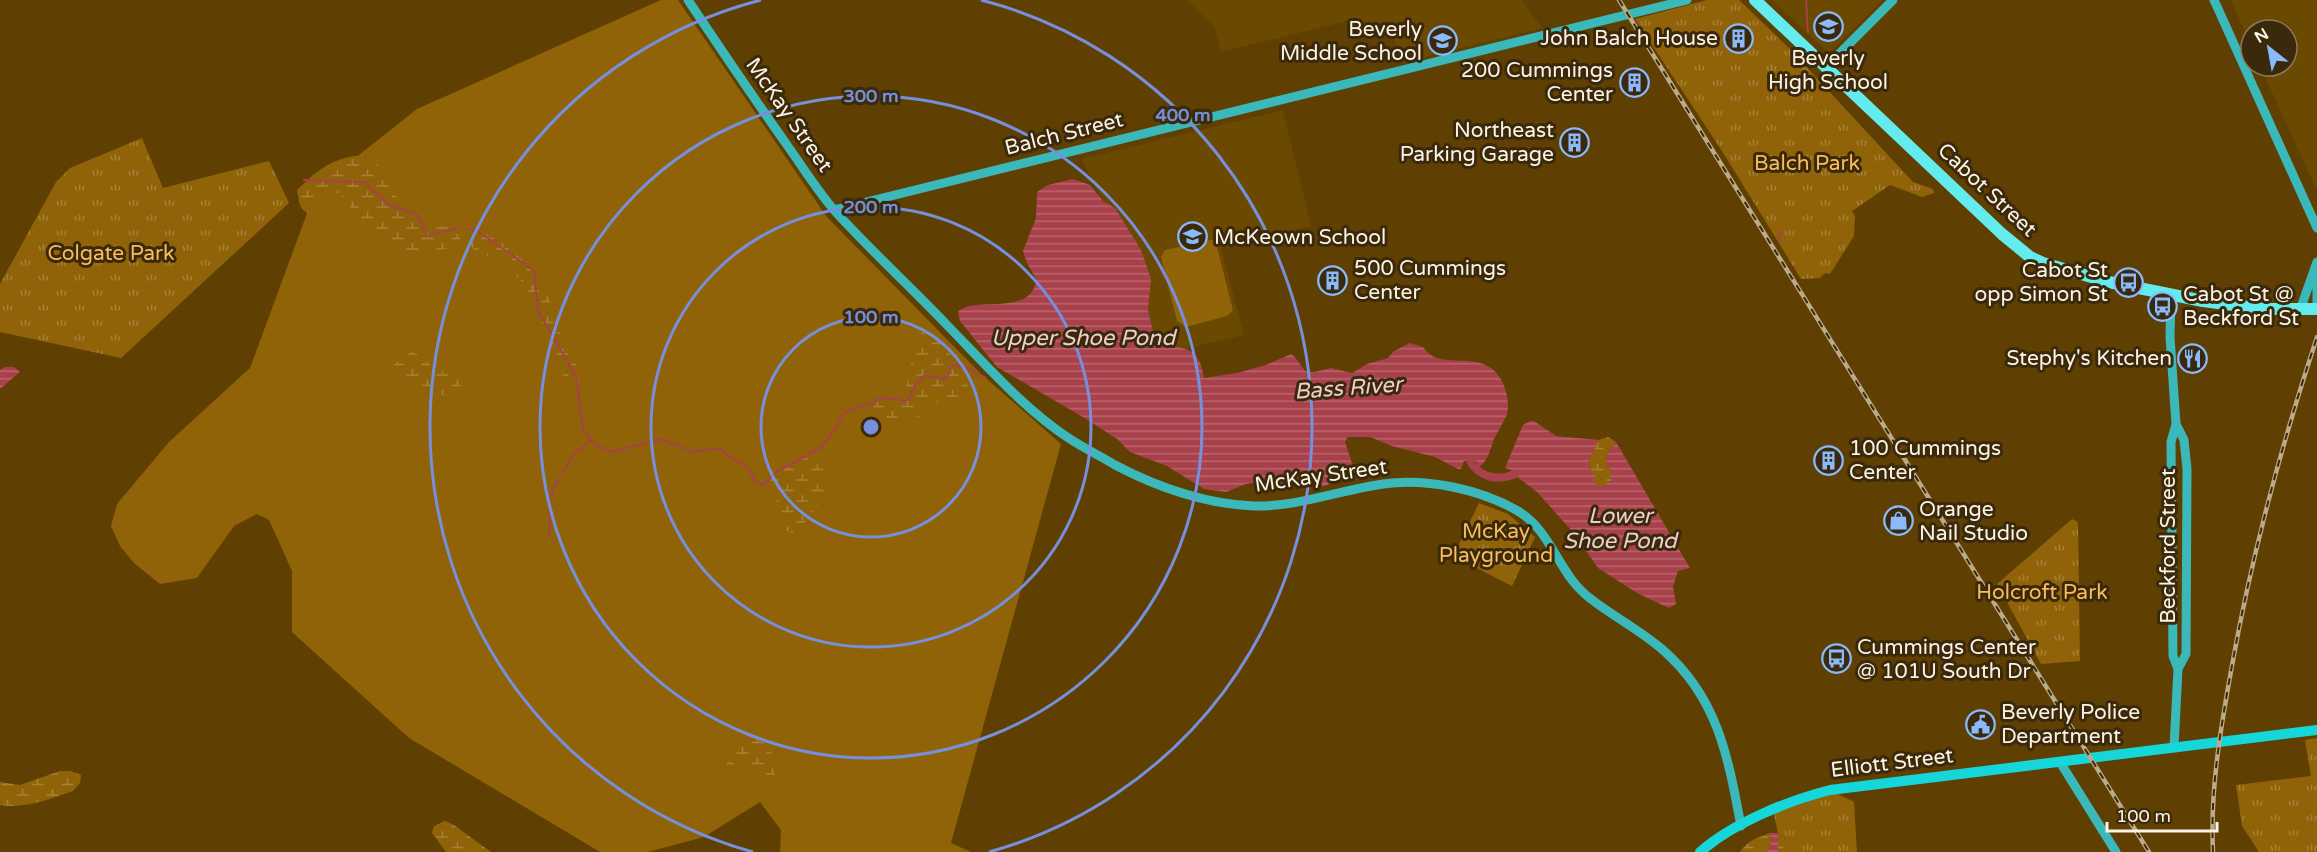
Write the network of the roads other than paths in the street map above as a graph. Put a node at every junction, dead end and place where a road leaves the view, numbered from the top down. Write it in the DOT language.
graph roads {
  1 [pos="687,0"];
  2 [pos="1687,0"];
  3 [pos="1755,0"];
  4 [pos="1893,0"];
  5 [pos="2214,0"];
  6 [pos="1826,67"];
  7 [pos="834,210"];
  8 [pos="2317,228"];
  9 [pos="2317,262"];
  10 [pos="2317,280"];
  11 [pos="2171,296"];
  12 [pos="2317,308"];
  13 [pos="2300,310"];
  14 [pos="2176,424"];
  15 [pos="2178,669"];
  16 [pos="2317,730"];
  17 [pos="2174,747"];
  18 [pos="2060,762"];
  19 [pos="1741,826"];
  20 [pos="1700,852"];
  21 [pos="2116,852"];
  1 -- 7 [label="main road, McKay Street"];
  2 -- 7 [label="main road, Balch Street"];
  3 -- 6 [label="highway, Cabot Street"];
  4 -- 6 [label="main road"];
  5 -- 8 [label="main road"];
  6 -- 11 [label="highway, Cabot Street"];
  7 -- 19 [label="main road, McKay Street"];
  9 -- 13 [label="main road"];
  10 -- 12 [label="main road"];
  11 -- 13 [label="highway, Cabot Street"];
  11 -- 14 [label="main road, Beckford Street"];
  12 -- 13 [label="highway, Cabot Street"];
  14 -- 15 [label="main road, Beckford Street"];
  14 -- 15 [label="main road, Beckford Street"];
  15 -- 17 [label="main road, Beckford Street"];
  16 -- 17 [label="main road, Elliott Street"];
  17 -- 18 [label="main road, Elliott Street"];
  18 -- 19 [label="main road, Elliott Street"];
  18 -- 21 [label="main road"];
  19 -- 20 [label="main road, Elliott Street"];
}
